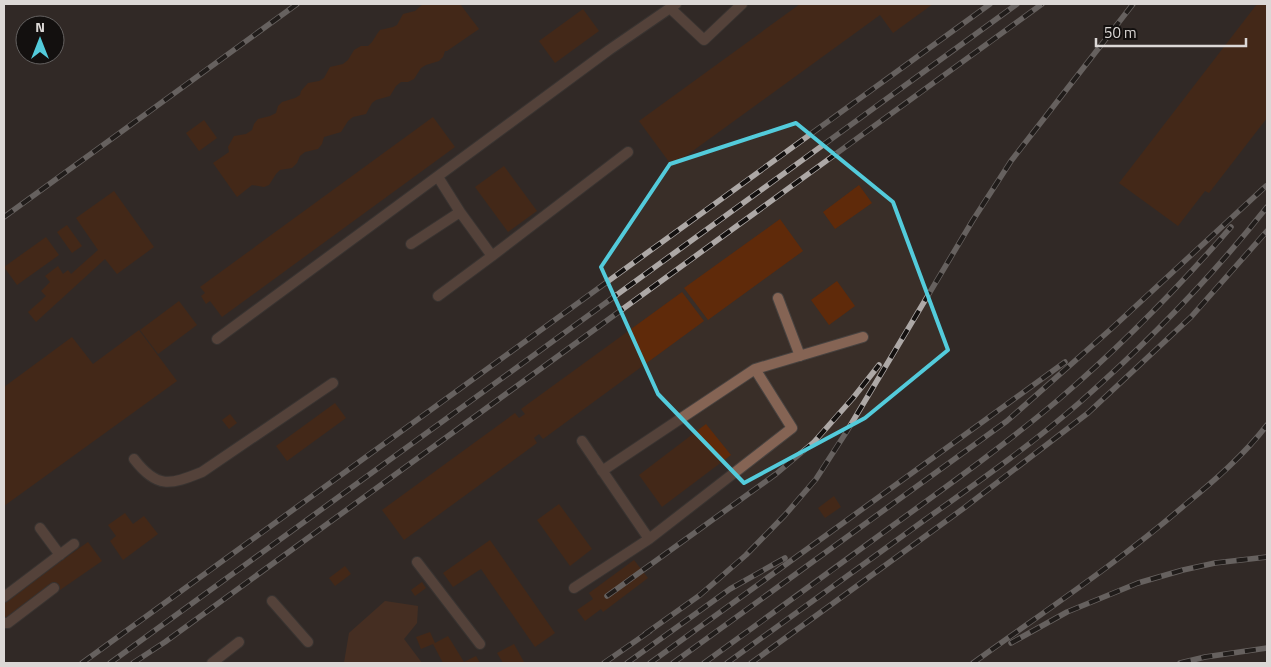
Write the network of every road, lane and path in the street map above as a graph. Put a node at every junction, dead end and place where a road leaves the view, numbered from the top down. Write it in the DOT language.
graph roads {
  1 [pos="742,4"];
  2 [pos="673,6"];
  3 [pos="628,152"];
  4 [pos="438,177"];
  5 [pos="460,212"];
  6 [pos="411,244"];
  7 [pos="492,256"];
  8 [pos="438,296"];
  9 [pos="778,298"];
  10 [pos="863,338"];
  11 [pos="217,340"];
  12 [pos="800,356"];
  13 [pos="754,369"];
  14 [pos="333,383"];
  15 [pos="582,441"];
  16 [pos="134,459"];
  17 [pos="602,471"];
  18 [pos="40,528"];
  19 [pos="649,539"];
  20 [pos="74,544"];
  21 [pos="60,555"];
  22 [pos="417,562"];
  23 [pos="54,588"];
  24 [pos="574,588"];
  25 [pos="4,597"];
  26 [pos="272,601"];
  27 [pos="4,623"];
  28 [pos="239,642"];
  29 [pos="308,642"];
  30 [pos="480,644"];
  31 [pos="212,663"];
  1 -- 2 [label="lane"];
  2 -- 4 [label="lane"];
  3 -- 7 [label="lane"];
  4 -- 5 [label="lane"];
  4 -- 11 [label="lane"];
  5 -- 6 [label="lane"];
  5 -- 7 [label="lane"];
  7 -- 8 [label="lane"];
  9 -- 12 [label="lane"];
  10 -- 12 [label="lane"];
  12 -- 13 [label="lane"];
  13 -- 17 [label="lane"];
  13 -- 19 [label="lane"];
  14 -- 16 [label="lane"];
  15 -- 17 [label="lane"];
  17 -- 19 [label="lane"];
  18 -- 21 [label="lane"];
  19 -- 24 [label="lane"];
  20 -- 21 [label="lane"];
  21 -- 25 [label="lane"];
  22 -- 30 [label="lane"];
  23 -- 27 [label="lane"];
  26 -- 29 [label="lane"];
  28 -- 31 [label="lane"];
}
